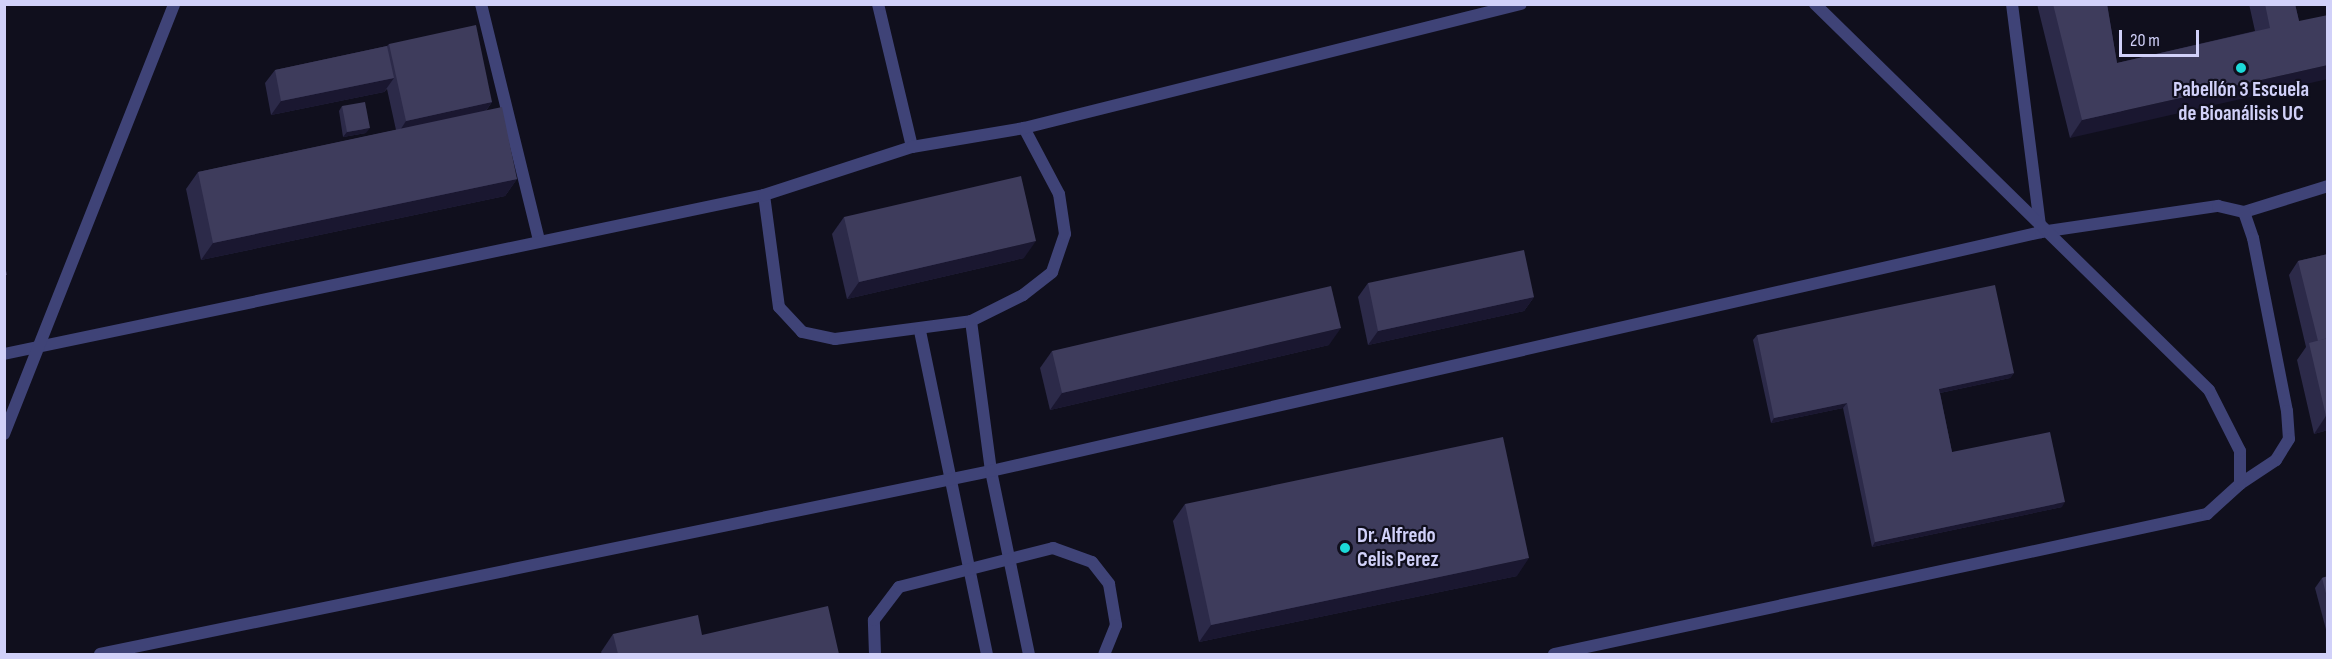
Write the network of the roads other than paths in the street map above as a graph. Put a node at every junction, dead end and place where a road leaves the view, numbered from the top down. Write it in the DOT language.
graph roads {
  1 [pos="174,4"];
  2 [pos="482,4"];
  3 [pos="878,4"];
  4 [pos="1521,4"];
  5 [pos="1815,4"];
  6 [pos="2012,4"];
  7 [pos="1024,128"];
  8 [pos="912,147"];
  9 [pos="2328,186"];
  10 [pos="764,195"];
  11 [pos="2244,212"];
  12 [pos="2042,232"];
  13 [pos="539,241"];
  14 [pos="970,321"];
  15 [pos="920,331"];
  16 [pos="39,347"];
  17 [pos="4,354"];
  18 [pos="4,434"];
  19 [pos="992,471"];
  20 [pos="951,478"];
  21 [pos="2240,484"];
  22 [pos="1009,557"];
  23 [pos="969,568"];
  24 [pos="100,654"];
  25 [pos="874,654"];
  26 [pos="987,654"];
  27 [pos="1029,654"];
  28 [pos="1104,654"];
  29 [pos="1554,654"];
  1 -- 16 [label="lane"];
  2 -- 13 [label="lane"];
  3 -- 8 [label="lane"];
  4 -- 7 [label="lane"];
  5 -- 12 [label="lane"];
  6 -- 12 [label="lane"];
  7 -- 8 [label="lane"];
  7 -- 14 [label="lane"];
  8 -- 10 [label="lane"];
  9 -- 11 [label="lane"];
  10 -- 13 [label="lane"];
  10 -- 15 [label="lane"];
  11 -- 12 [label="lane"];
  11 -- 21 [label="lane"];
  12 -- 19 [label="lane"];
  12 -- 21 [label="lane"];
  13 -- 16 [label="lane"];
  14 -- 15 [label="lane"];
  14 -- 19 [label="lane"];
  15 -- 20 [label="lane"];
  16 -- 17 [label="lane"];
  16 -- 18 [label="lane"];
  19 -- 20 [label="lane"];
  19 -- 22 [label="lane"];
  20 -- 23 [label="lane"];
  20 -- 24 [label="lane"];
  21 -- 29 [label="lane"];
  22 -- 23 [label="lane"];
  22 -- 27 [label="lane"];
  22 -- 28 [label="lane"];
  23 -- 25 [label="lane"];
  23 -- 26 [label="lane"];
}
